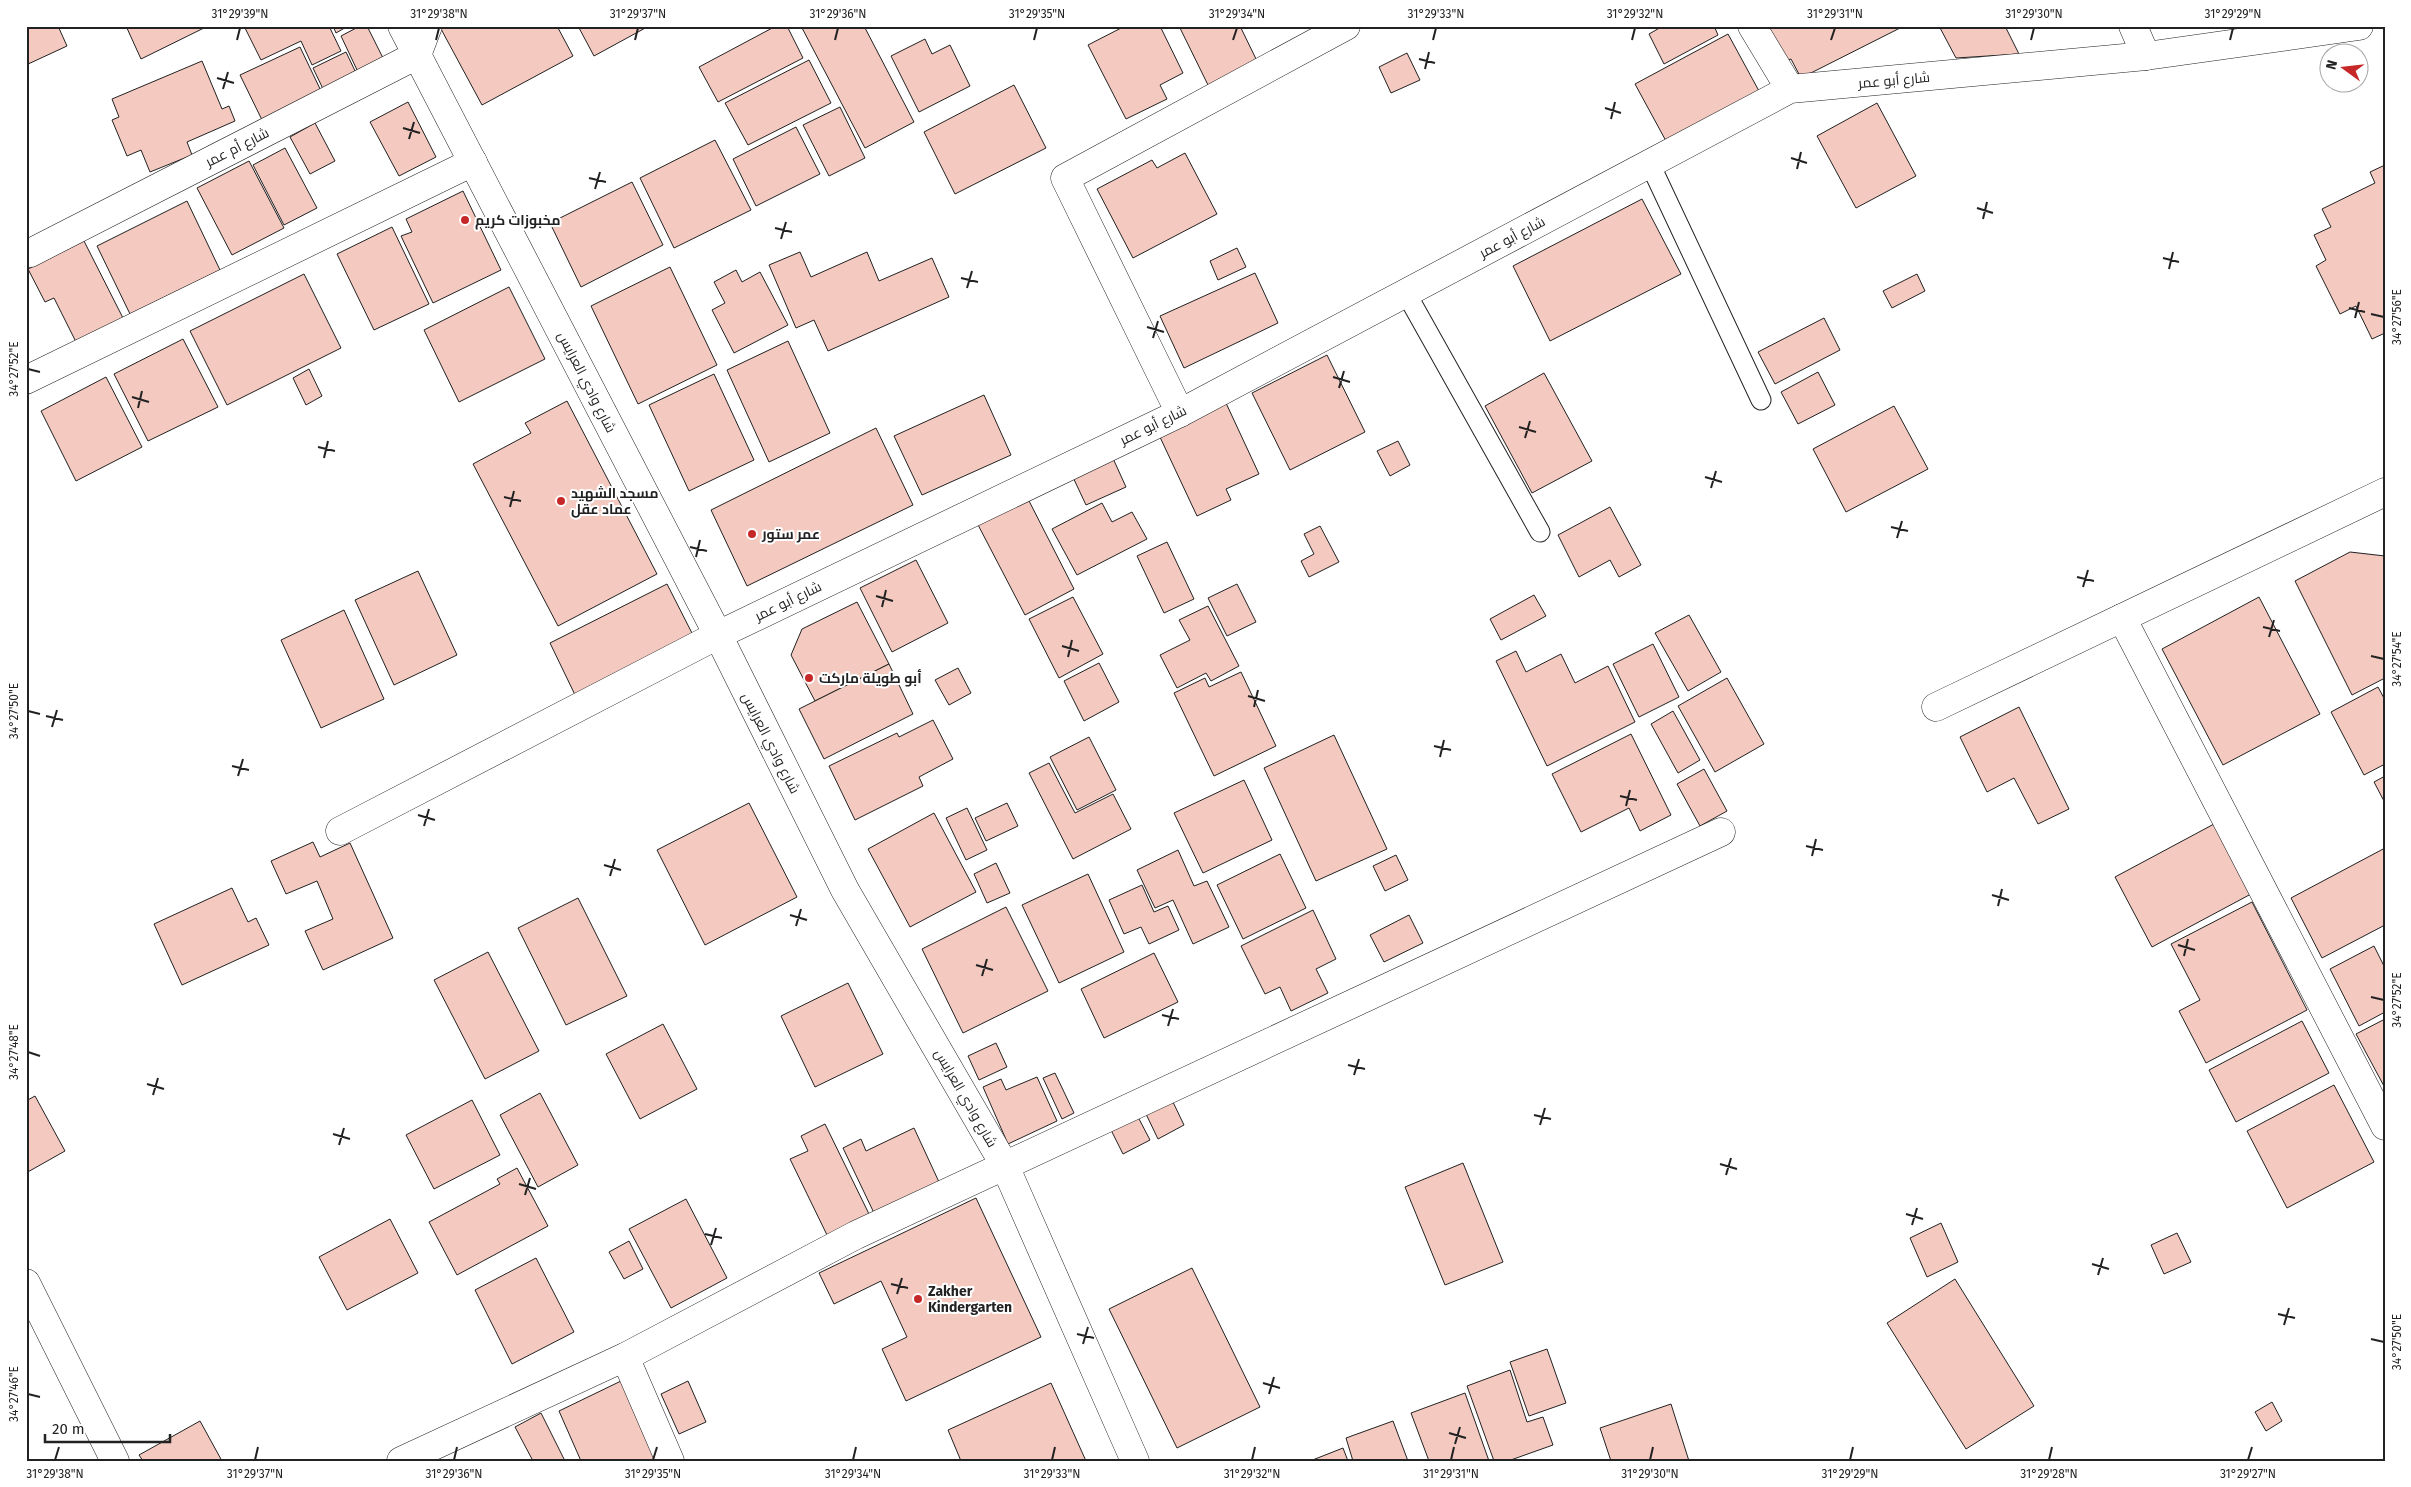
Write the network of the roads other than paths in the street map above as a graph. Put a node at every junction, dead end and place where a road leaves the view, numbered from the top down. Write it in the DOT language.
graph roads {
  1 [pos="402,26"];
  2 [pos="428,26"];
  3 [pos="1346,26"];
  4 [pos="1752,26"];
  5 [pos="2132,26"];
  6 [pos="2359,26"];
  7 [pos="417,55"];
  8 [pos="2146,56"];
  9 [pos="1790,89"];
  10 [pos="473,162"];
  11 [pos="1650,164"];
  12 [pos="30,253"];
  13 [pos="1406,293"];
  14 [pos="26,380"];
  15 [pos="1761,400"];
  16 [pos="1180,412"];
  17 [pos="2385,492"];
  18 [pos="1540,532"];
  19 [pos="2122,618"];
  20 [pos="718,636"];
  21 [pos="1936,707"];
  22 [pos="340,831"];
  23 [pos="1721,832"];
  24 [pos="2385,1126"];
  25 [pos="1005,1166"];
  26 [pos="26,1283"];
  27 [pos="625,1357"];
  28 [pos="115,1461"];
  29 [pos="401,1461"];
  30 [pos="670,1461"];
  31 [pos="1135,1461"];
  1 -- 7 [label="street, شارع وادي العرايس"];
  2 -- 7 [label="street"];
  3 -- 16 [label="street"];
  4 -- 9 [label="street"];
  5 -- 8 [label="street"];
  6 -- 8 [label="street, شارع أبو عمر"];
  7 -- 10 [label="street, شارع وادي العرايس"];
  7 -- 12 [label="street, شارع أم عمر"];
  8 -- 9 [label="street, شارع أبو عمر"];
  9 -- 11 [label="street, شارع أبو عمر"];
  10 -- 14 [label="street"];
  10 -- 20 [label="street, شارع وادي العرايس"];
  11 -- 13 [label="street, شارع أبو عمر"];
  11 -- 15 [label="lane"];
  13 -- 16 [label="street, شارع أبو عمر"];
  13 -- 18 [label="lane"];
  16 -- 20 [label="street, شارع أبو عمر"];
  17 -- 19 [label="street"];
  19 -- 21 [label="street"];
  19 -- 24 [label="street"];
  20 -- 22 [label="street, شارع أبو عمر"];
  20 -- 25 [label="street, شارع وادي العرايس"];
  23 -- 25 [label="street"];
  25 -- 27 [label="street"];
  25 -- 31 [label="street, شارع وادي العرايس"];
  26 -- 28 [label="street"];
  27 -- 29 [label="street"];
  27 -- 30 [label="street"];
}
